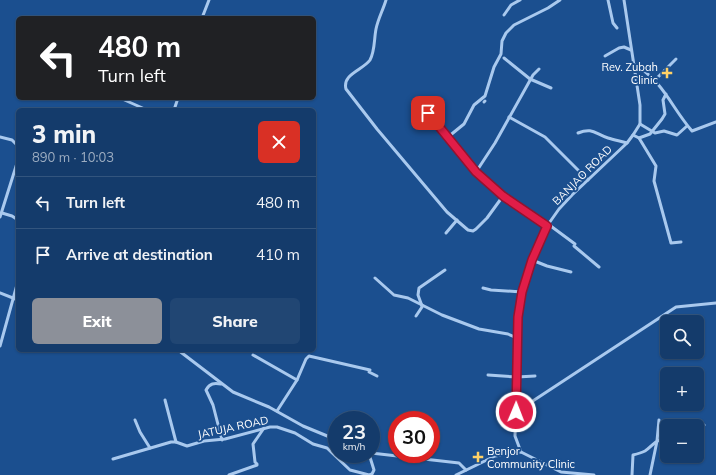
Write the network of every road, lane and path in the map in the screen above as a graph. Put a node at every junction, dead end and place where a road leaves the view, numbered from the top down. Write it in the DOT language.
graph roads {
  1 [pos="209,0"];
  2 [pos="386,0"];
  3 [pos="520,0"];
  4 [pos="559,0"];
  5 [pos="608,0"];
  6 [pos="624,0"];
  7 [pos="504,15"];
  8 [pos="203,16"];
  9 [pos="617,28"];
  10 [pos="631,50"];
  11 [pos="605,56"];
  12 [pos="504,58"];
  13 [pos="676,59"];
  14 [pos="633,64"];
  15 [pos="539,69"];
  16 [pos="530,79"];
  17 [pos="655,80"];
  18 [pos="551,88"];
  19 [pos="666,94"];
  20 [pos="124,100"];
  21 [pos="140,107"];
  22 [pos="428,113"];
  23 [pos="509,117"];
  24 [pos="716,122"];
  25 [pos="640,124"];
  26 [pos="687,126"];
  27 [pos="652,131"];
  28 [pos="578,133"];
  29 [pos="633,135"];
  30 [pos="448,137"];
  31 [pos="0,138"];
  32 [pos="639,138"];
  33 [pos="627,143"];
  34 [pos="16,144"];
  35 [pos="16,166"];
  36 [pos="476,172"];
  37 [pos="588,180"];
  38 [pos="503,196"];
  39 [pos="1,212"];
  40 [pos="0,217"];
  41 [pos="16,219"];
  42 [pos="457,220"];
  43 [pos="548,225"];
  44 [pos="446,233"];
  45 [pos="681,242"];
  46 [pos="532,260"];
  47 [pos="599,267"];
  48 [pos="445,270"];
  49 [pos="571,272"];
  50 [pos="375,278"];
  51 [pos="16,288"];
  52 [pos="483,288"];
  53 [pos="522,292"];
  54 [pos="0,293"];
  55 [pos="13,298"];
  56 [pos="16,299"];
  57 [pos="716,303"];
  58 [pos="422,305"];
  59 [pos="416,316"];
  60 [pos="517,338"];
  61 [pos="0,346"];
  62 [pos="181,352"];
  63 [pos="253,355"];
  64 [pos="488,375"];
  65 [pos="377,376"];
  66 [pos="535,376"];
  67 [pos="517,377"];
  68 [pos="297,380"];
  69 [pos="221,384"];
  70 [pos="165,400"];
  71 [pos="277,411"];
  72 [pos="516,412"];
  73 [pos="135,420"];
  74 [pos="659,420"];
  75 [pos="264,428"];
  76 [pos="328,436"];
  77 [pos="222,440"];
  78 [pos="660,440"];
  79 [pos="657,441"];
  80 [pos="176,442"];
  81 [pos="150,448"];
  82 [pos="520,452"];
  83 [pos="380,455"];
  84 [pos="113,459"];
  85 [pos="372,463"];
  86 [pos="466,470"];
  87 [pos="561,473"];
  88 [pos="372,474"];
  89 [pos="230,475"];
  90 [pos="456,475"];
  91 [pos="594,475"];
  92 [pos="632,475"];
  93 [pos="650,475"];
  1 -- 8 [label="street"];
  2 -- 42 [label="street"];
  3 -- 7 [label="street"];
  4 -- 30 [label="street"];
  5 -- 9 [label="street"];
  6 -- 10 [label="street"];
  10 -- 11 [label="street"];
  10 -- 14 [label="street"];
  12 -- 16 [label="street"];
  13 -- 17 [label="street"];
  14 -- 17 [label="street"];
  14 -- 25 [label="street"];
  15 -- 16 [label="street"];
  16 -- 18 [label="street"];
  16 -- 23 [label="street"];
  17 -- 19 [label="street"];
  19 -- 26 [label="street"];
  19 -- 27 [label="street"];
  20 -- 21 [label="street"];
  22 -- 30 [label="street"];
  23 -- 36 [label="street"];
  23 -- 37 [label="street"];
  24 -- 26 [label="street"];
  25 -- 27 [label="street"];
  25 -- 29 [label="street, BANJAO ROAD"];
  26 -- 27 [label="street"];
  27 -- 32 [label="street"];
  28 -- 33 [label="street"];
  29 -- 32 [label="street"];
  29 -- 33 [label="street, BANJAO ROAD"];
  30 -- 36 [label="street"];
  31 -- 34 [label="street"];
  32 -- 45 [label="street"];
  33 -- 37 [label="street, BANJAO ROAD"];
  35 -- 39 [label="street"];
  36 -- 38 [label="street"];
  37 -- 43 [label="street, BANJAO ROAD"];
  38 -- 42 [label="street"];
  38 -- 43 [label="street"];
  39 -- 40 [label="street"];
  39 -- 41 [label="street"];
  42 -- 44 [label="street"];
  43 -- 46 [label="street, BANJAO ROAD"];
  43 -- 47 [label="street"];
  46 -- 49 [label="street"];
  46 -- 53 [label="street, BANJAO ROAD"];
  48 -- 58 [label="street"];
  50 -- 58 [label="street"];
  51 -- 55 [label="street"];
  52 -- 53 [label="street"];
  53 -- 60 [label="street, BANJAO ROAD"];
  54 -- 55 [label="street"];
  55 -- 56 [label="street"];
  55 -- 61 [label="street"];
  57 -- 72 [label="street"];
  58 -- 59 [label="street"];
  58 -- 60 [label="street"];
  60 -- 67 [label="street, BANJAO ROAD"];
  62 -- 69 [label="street"];
  63 -- 68 [label="street"];
  64 -- 67 [label="street"];
  65 -- 68 [label="street"];
  66 -- 67 [label="street"];
  67 -- 72 [label="street, BANJAO ROAD"];
  68 -- 71 [label="street"];
  69 -- 71 [label="street"];
  69 -- 77 [label="street"];
  70 -- 80 [label="street"];
  71 -- 76 [label="street"];
  72 -- 82 [label="street, BANJAO ROAD"];
  73 -- 81 [label="street"];
  74 -- 79 [label="street"];
  75 -- 77 [label="street, JATUJA ROAD"];
  75 -- 88 [label="street, JATUJA ROAD"];
  75 -- 89 [label="street"];
  77 -- 80 [label="street, JATUJA ROAD"];
  78 -- 79 [label="street"];
  79 -- 92 [label="street"];
  79 -- 93 [label="street"];
  80 -- 81 [label="street, JATUJA ROAD"];
  81 -- 84 [label="street, JATUJA ROAD"];
  82 -- 86 [label="street"];
  82 -- 87 [label="street"];
  83 -- 86 [label="street"];
  85 -- 88 [label="street, JATUJA ROAD"];
  86 -- 90 [label="street"];
  87 -- 91 [label="street"];
}
